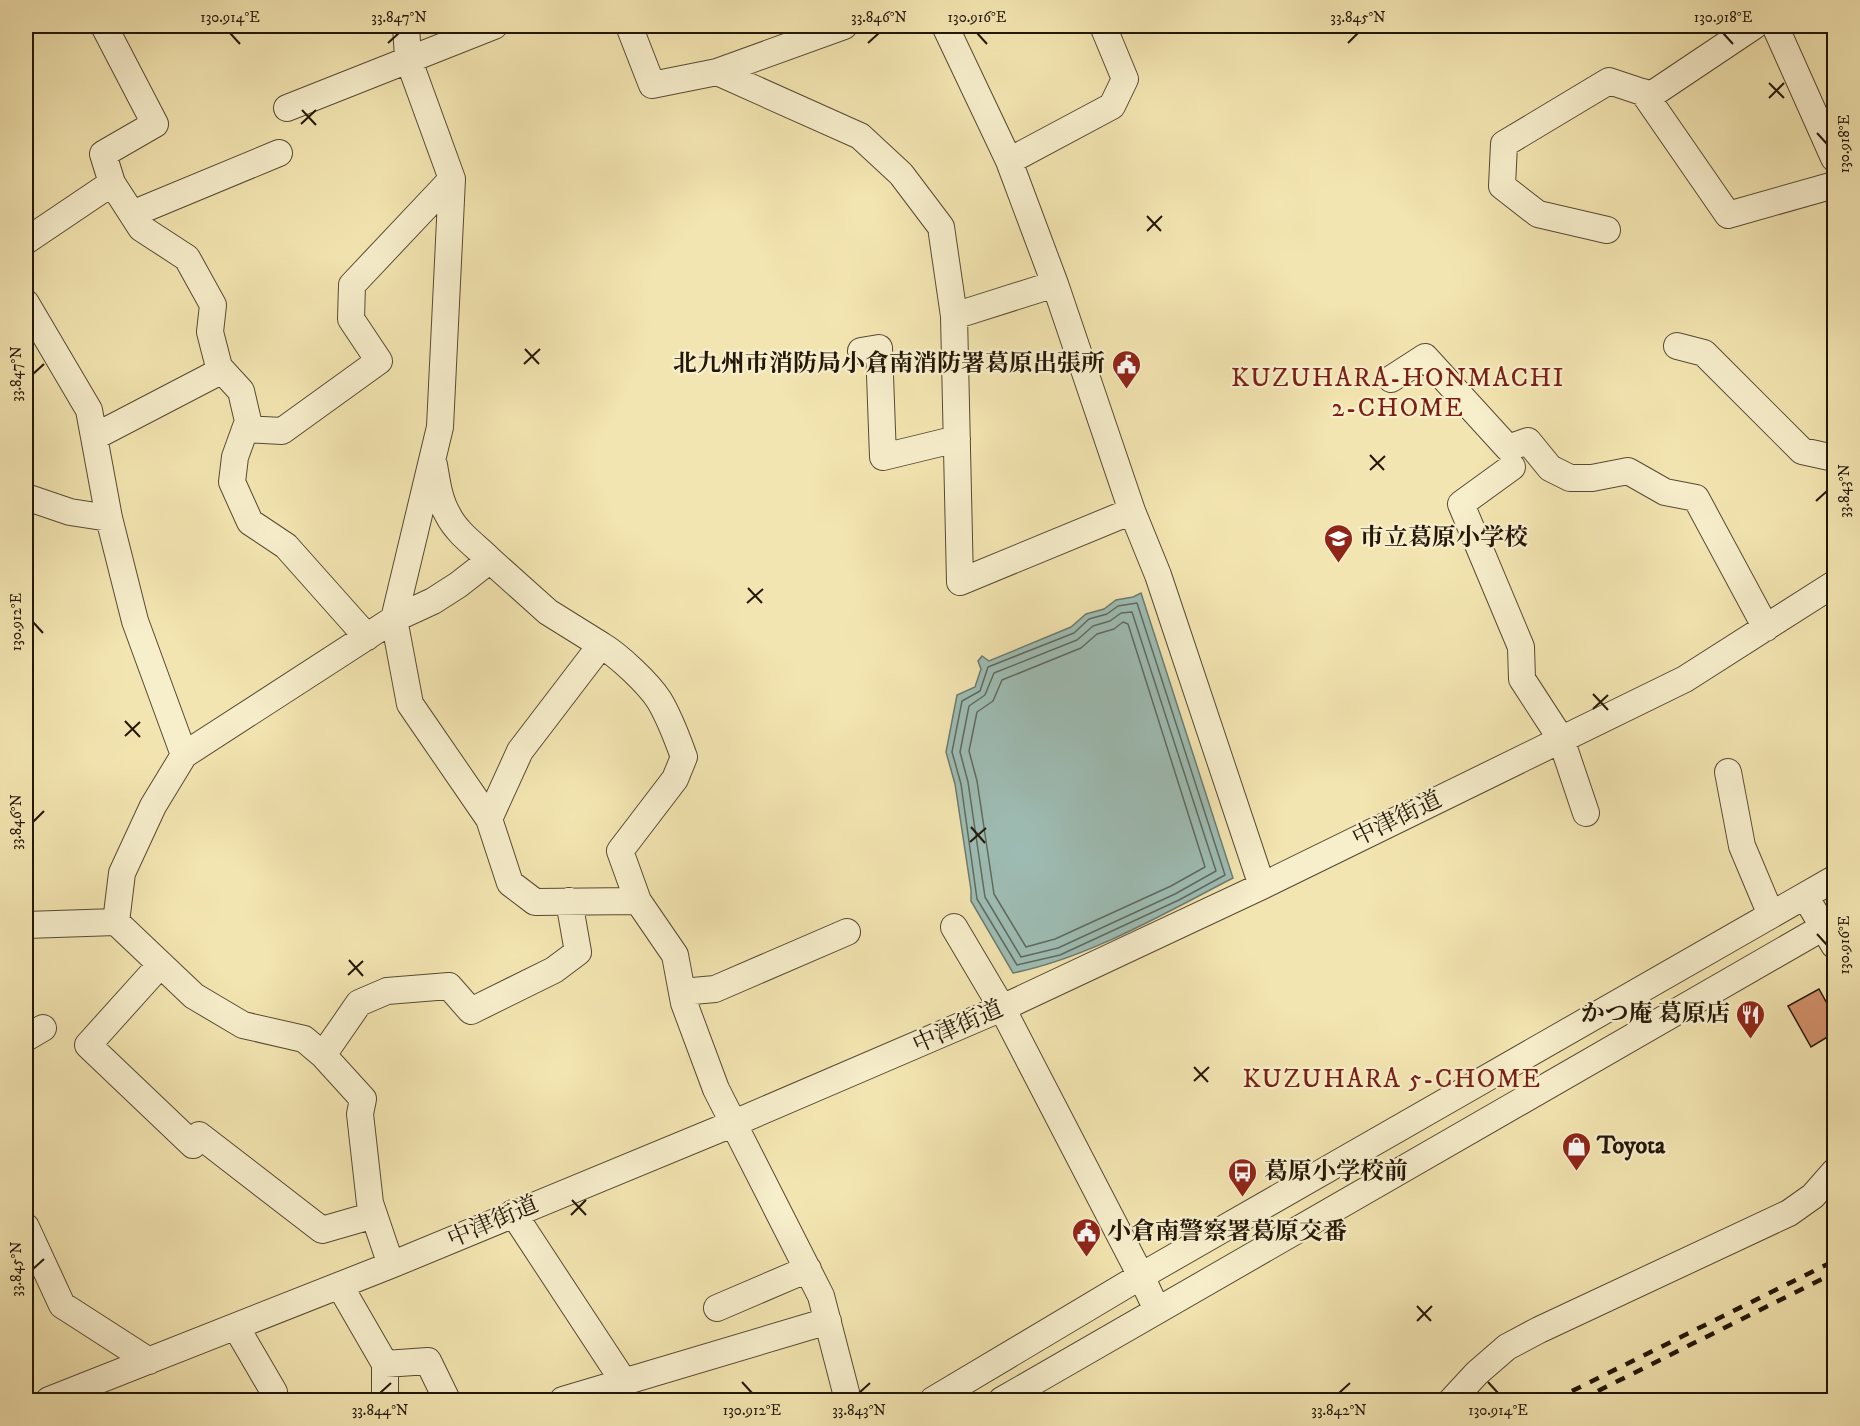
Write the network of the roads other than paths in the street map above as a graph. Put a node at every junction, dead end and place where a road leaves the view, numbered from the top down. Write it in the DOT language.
graph roads {
  1 [pos="104,26"];
  2 [pos="406,26"];
  3 [pos="494,26"];
  4 [pos="628,26"];
  5 [pos="844,26"];
  6 [pos="945,26"];
  7 [pos="1103,26"];
  8 [pos="1754,26"];
  9 [pos="1775,26"];
  10 [pos="408,58"];
  11 [pos="717,72"];
  12 [pos="1643,92"];
  13 [pos="287,108"];
  14 [pos="279,153"];
  15 [pos="1834,158"];
  16 [pos="1009,161"];
  17 [pos="452,179"];
  18 [pos="112,183"];
  19 [pos="1834,185"];
  20 [pos="132,214"];
  21 [pos="1607,230"];
  22 [pos="26,241"];
  23 [pos="1055,284"];
  24 [pos="26,303"];
  25 [pos="954,316"];
  26 [pos="1677,346"];
  27 [pos="861,351"];
  28 [pos="215,374"];
  29 [pos="1391,379"];
  30 [pos="246,429"];
  31 [pos="94,437"];
  32 [pos="957,440"];
  33 [pos="1834,458"];
  34 [pos="433,459"];
  35 [pos="1512,467"];
  36 [pos="26,497"];
  37 [pos="1132,510"];
  38 [pos="109,518"];
  39 [pos="490,560"];
  40 [pos="1834,584"];
  41 [pos="394,618"];
  42 [pos="1766,628"];
  43 [pos="367,637"];
  44 [pos="601,645"];
  45 [pos="1561,739"];
  46 [pos="184,755"];
  47 [pos="1728,772"];
  48 [pos="1586,813"];
  49 [pos="489,819"];
  50 [pos="1834,879"];
  51 [pos="1262,886"];
  52 [pos="1805,896"];
  53 [pos="638,901"];
  54 [pos="569,902"];
  55 [pos="1771,915"];
  56 [pos="116,922"];
  57 [pos="26,925"];
  58 [pos="954,927"];
  59 [pos="1831,931"];
  60 [pos="847,932"];
  61 [pos="160,964"];
  62 [pos="682,992"];
  63 [pos="1002,1008"];
  64 [pos="323,1055"];
  65 [pos="732,1124"];
  66 [pos="1834,1172"];
  67 [pos="513,1214"];
  68 [pos="374,1215"];
  69 [pos="26,1227"];
  70 [pos="391,1265"];
  71 [pos="808,1269"];
  72 [pos="1141,1276"];
  73 [pos="340,1286"];
  74 [pos="717,1308"];
  75 [pos="1157,1310"];
  76 [pos="828,1321"];
  77 [pos="236,1327"];
  78 [pos="149,1361"];
  79 [pos="385,1364"];
  80 [pos="624,1382"];
  81 [pos="49,1401"];
  82 [pos="271,1401"];
  83 [pos="385,1401"];
  84 [pos="447,1401"];
  85 [pos="563,1401"];
  86 [pos="848,1401"];
  87 [pos="933,1401"];
  88 [pos="1002,1401"];
  89 [pos="1452,1401"];
  1 -- 18 [label="street"];
  2 -- 10 [label="street"];
  3 -- 10 [label="street"];
  4 -- 11 [label="street"];
  5 -- 11 [label="street"];
  6 -- 16 [label="street"];
  7 -- 16 [label="street"];
  8 -- 12 [label="street"];
  9 -- 15 [label="street"];
  10 -- 13 [label="street"];
  10 -- 17 [label="street"];
  11 -- 25 [label="street"];
  12 -- 19 [label="street"];
  12 -- 21 [label="street"];
  14 -- 20 [label="street"];
  16 -- 23 [label="street"];
  17 -- 30 [label="street"];
  17 -- 34 [label="street"];
  18 -- 20 [label="street"];
  18 -- 22 [label="street"];
  20 -- 30 [label="street"];
  23 -- 25 [label="street"];
  23 -- 37 [label="street"];
  24 -- 31 [label="street"];
  25 -- 32 [label="street"];
  26 -- 33 [label="street"];
  27 -- 32 [label="street"];
  28 -- 31 [label="street"];
  29 -- 42 [label="street"];
  30 -- 43 [label="street"];
  31 -- 38 [label="street"];
  32 -- 37 [label="street"];
  34 -- 39 [label="street"];
  34 -- 41 [label="street"];
  35 -- 45 [label="street"];
  36 -- 38 [label="street"];
  37 -- 51 [label="street"];
  38 -- 46 [label="street"];
  39 -- 41 [label="street"];
  39 -- 44 [label="street"];
  40 -- 42 [label="street, 中津街道"];
  41 -- 43 [label="street"];
  41 -- 49 [label="street"];
  42 -- 45 [label="street, 中津街道"];
  43 -- 46 [label="street"];
  44 -- 49 [label="street"];
  44 -- 53 [label="street"];
  45 -- 48 [label="street"];
  45 -- 51 [label="street, 中津街道"];
  46 -- 56 [label="street"];
  47 -- 55 [label="street"];
  49 -- 54 [label="street"];
  50 -- 52 [label="street"];
  51 -- 63 [label="street, 中津街道"];
  52 -- 55 [label="street"];
  52 -- 59 [label="street"];
  53 -- 54 [label="street"];
  53 -- 62 [label="street"];
  54 -- 64 [label="street"];
  55 -- 72 [label="street"];
  56 -- 57 [label="street"];
  56 -- 61 [label="street"];
  58 -- 63 [label="street"];
  59 -- 75 [label="street"];
  60 -- 62 [label="street"];
  61 -- 64 [label="street"];
  61 -- 68 [label="street"];
  62 -- 65 [label="street"];
  63 -- 65 [label="street, 中津街道"];
  63 -- 72 [label="street"];
  64 -- 68 [label="street"];
  65 -- 67 [label="street, 中津街道"];
  65 -- 71 [label="street"];
  66 -- 89 [label="street"];
  67 -- 70 [label="street, 中津街道"];
  67 -- 80 [label="street"];
  68 -- 70 [label="street"];
  69 -- 78 [label="street"];
  70 -- 73 [label="street, 中津街道"];
  71 -- 74 [label="street"];
  71 -- 76 [label="street"];
  72 -- 75 [label="street"];
  72 -- 87 [label="street"];
  73 -- 77 [label="street, 中津街道"];
  73 -- 79 [label="street"];
  75 -- 88 [label="street"];
  76 -- 80 [label="street"];
  76 -- 86 [label="street"];
  77 -- 78 [label="street, 中津街道"];
  77 -- 82 [label="street"];
  78 -- 81 [label="street, 中津街道"];
  79 -- 83 [label="street"];
  79 -- 84 [label="street"];
  80 -- 85 [label="street"];
}
